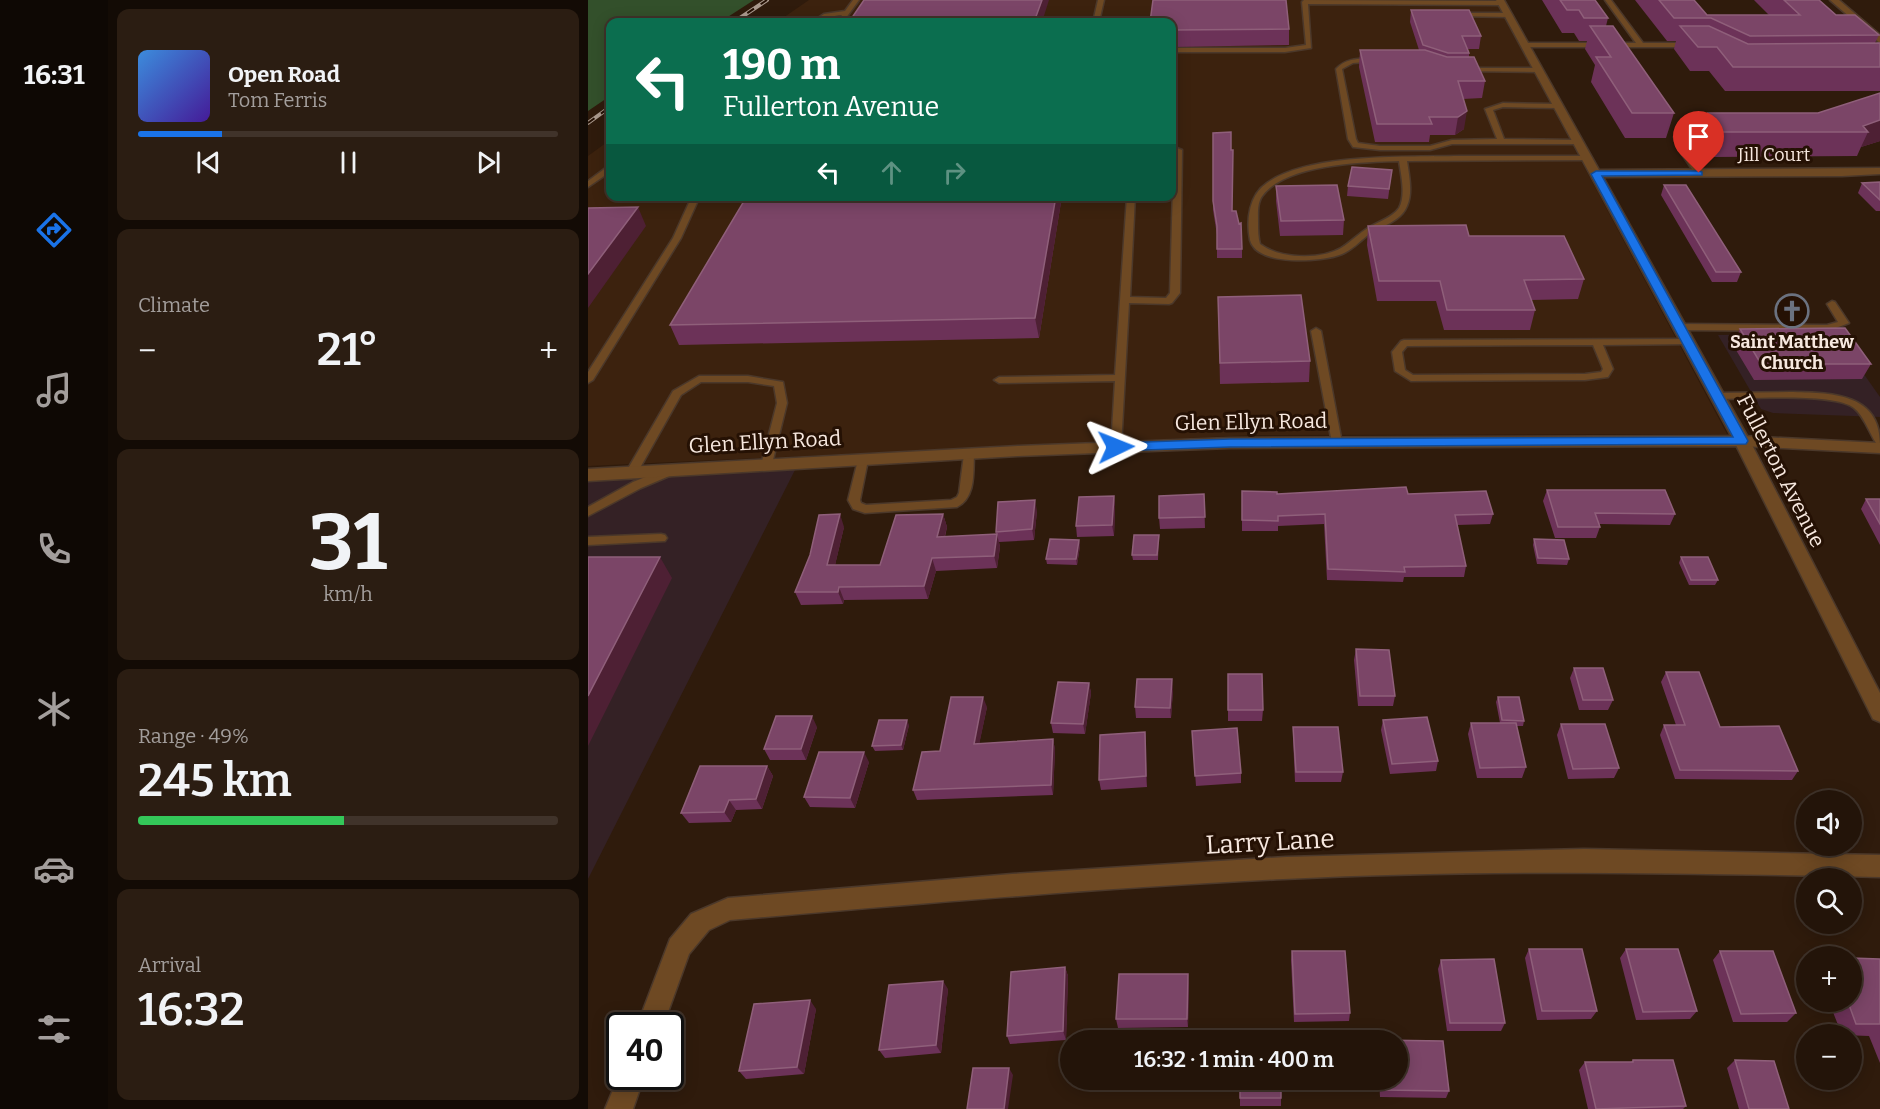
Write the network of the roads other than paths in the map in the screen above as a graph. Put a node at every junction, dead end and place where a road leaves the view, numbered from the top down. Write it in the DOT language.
graph roads {
  1 [pos="855,0"];
  2 [pos="1101,0"];
  3 [pos="1608,0"];
  4 [pos="1834,0"];
  5 [pos="1307,1"];
  6 [pos="1501,1"];
  7 [pos="847,13"];
  8 [pos="1445,15"];
  9 [pos="1509,15"];
  10 [pos="820,18"];
  11 [pos="843,18"];
  12 [pos="1097,18"];
  13 [pos="1880,40"];
  14 [pos="1524,45"];
  15 [pos="1641,45"];
  16 [pos="1703,45"];
  17 [pos="1176,50"];
  18 [pos="1387,60"];
  19 [pos="1455,70"];
  20 [pos="1538,70"];
  21 [pos="1558,106"];
  22 [pos="1692,129"];
  23 [pos="1501,141"];
  24 [pos="1578,142"];
  25 [pos="1176,149"];
  26 [pos="1586,158"];
  27 [pos="1403,159"];
  28 [pos="1880,171"];
  29 [pos="606,172"];
  30 [pos="1699,173"];
  31 [pos="1596,174"];
  32 [pos="588,184"];
  33 [pos="694,201"];
  34 [pos="1131,201"];
  35 [pos="1126,300"];
  36 [pos="1832,304"];
  37 [pos="1679,327"];
  38 [pos="1317,331"];
  39 [pos="1688,342"];
  40 [pos="1597,343"];
  41 [pos="1121,378"];
  42 [pos="999,380"];
  43 [pos="588,381"];
  44 [pos="1717,396"];
  45 [pos="1742,441"];
  46 [pos="1880,441"];
  47 [pos="1337,443"];
  48 [pos="1116,447"];
  49 [pos="1880,448"];
  50 [pos="969,454"];
  51 [pos="863,460"];
  52 [pos="767,465"];
  53 [pos="673,470"];
  54 [pos="633,472"];
  55 [pos="588,475"];
  56 [pos="588,512"];
  57 [pos="661,538"];
  58 [pos="588,541"];
  59 [pos="1880,712"];
  60 [pos="1880,866"];
  61 [pos="655,1012"];
  62 [pos="626,1090"];
  63 [pos="619,1109"];
  1 -- 7 [label="lane"];
  2 -- 12 [label="lane"];
  3 -- 15 [label="lane"];
  4 -- 13 [label="street"];
  5 -- 6 [label="lane"];
  5 -- 17 [label="lane"];
  6 -- 9 [label="street, Fullerton Avenue"];
  7 -- 10 [label="lane"];
  7 -- 11 [label="lane"];
  8 -- 9 [label="lane"];
  9 -- 14 [label="street, Fullerton Avenue"];
  14 -- 15 [label="lane"];
  14 -- 20 [label="street, Fullerton Avenue"];
  15 -- 16 [label="lane"];
  18 -- 23 [label="lane"];
  19 -- 20 [label="lane"];
  20 -- 21 [label="street, Fullerton Avenue"];
  21 -- 23 [label="lane"];
  21 -- 24 [label="street, Fullerton Avenue"];
  22 -- 30 [label="lane"];
  23 -- 24 [label="lane"];
  24 -- 26 [label="street, Fullerton Avenue"];
  25 -- 35 [label="lane"];
  26 -- 27 [label="lane"];
  26 -- 31 [label="street, Fullerton Avenue"];
  27 -- 27 [label="lane"];
  28 -- 30 [label="street, Jill Court"];
  29 -- 32 [label="lane"];
  30 -- 31 [label="street, Jill Court"];
  31 -- 37 [label="street, Fullerton Avenue"];
  33 -- 43 [label="lane"];
  34 -- 35 [label="lane"];
  35 -- 41 [label="lane"];
  36 -- 37 [label="lane"];
  37 -- 39 [label="street, Fullerton Avenue"];
  38 -- 47 [label="lane"];
  39 -- 40 [label="lane"];
  39 -- 44 [label="street, Fullerton Avenue"];
  40 -- 40 [label="lane"];
  41 -- 42 [label="lane"];
  41 -- 48 [label="lane"];
  44 -- 45 [label="street, Fullerton Avenue"];
  44 -- 46 [label="lane"];
  45 -- 47 [label="street, Glen Ellyn Road"];
  45 -- 49 [label="street, Glen Ellyn Road"];
  45 -- 59 [label="street, Fullerton Avenue"];
  47 -- 48 [label="street, Glen Ellyn Road"];
  48 -- 50 [label="street, Glen Ellyn Road"];
  50 -- 51 [label="street, Glen Ellyn Road"];
  50 -- 51 [label="lane"];
  51 -- 52 [label="street, Glen Ellyn Road"];
  52 -- 53 [label="street, Glen Ellyn Road"];
  52 -- 54 [label="lane"];
  53 -- 54 [label="street, Glen Ellyn Road"];
  53 -- 56 [label="lane"];
  54 -- 55 [label="street, Glen Ellyn Road"];
  57 -- 58 [label="lane"];
  60 -- 61 [label="street, Larry Lane"];
  62 -- 63 [label="street"];
}
